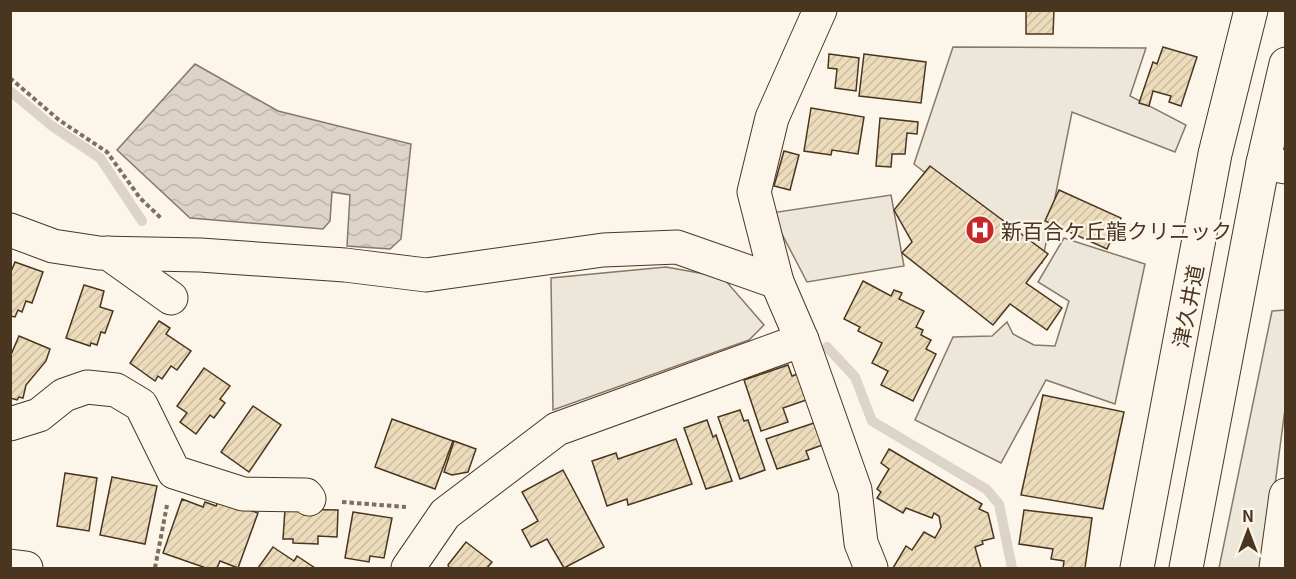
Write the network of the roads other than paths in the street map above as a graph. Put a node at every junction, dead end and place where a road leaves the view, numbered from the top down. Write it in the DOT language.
graph roads {
  1 [pos="820,10"];
  2 [pos="1251,10"];
  3 [pos="1286,64"];
  4 [pos="1274,165"];
  5 [pos="10,230"];
  6 [pos="108,253"];
  7 [pos="777,282"];
  8 [pos="171,298"];
  9 [pos="802,340"];
  10 [pos="10,424"];
  11 [pos="1286,495"];
  12 [pos="309,499"];
  13 [pos="10,566"];
  14 [pos="26,568"];
  15 [pos="408,568"];
  16 [pos="871,568"];
  17 [pos="1137,568"];
  18 [pos="1186,568"];
  19 [pos="1276,568"];
  1 -- 7 [label="street"];
  2 -- 17 [label="street, 津久井道"];
  3 -- 4 [label="street"];
  4 -- 18 [label="street"];
  5 -- 6 [label="street"];
  6 -- 7 [label="street"];
  6 -- 8 [label="street"];
  7 -- 9 [label="street"];
  9 -- 15 [label="street"];
  9 -- 16 [label="street"];
  10 -- 12 [label="street"];
  11 -- 19 [label="street"];
  13 -- 14 [label="street"];
}
